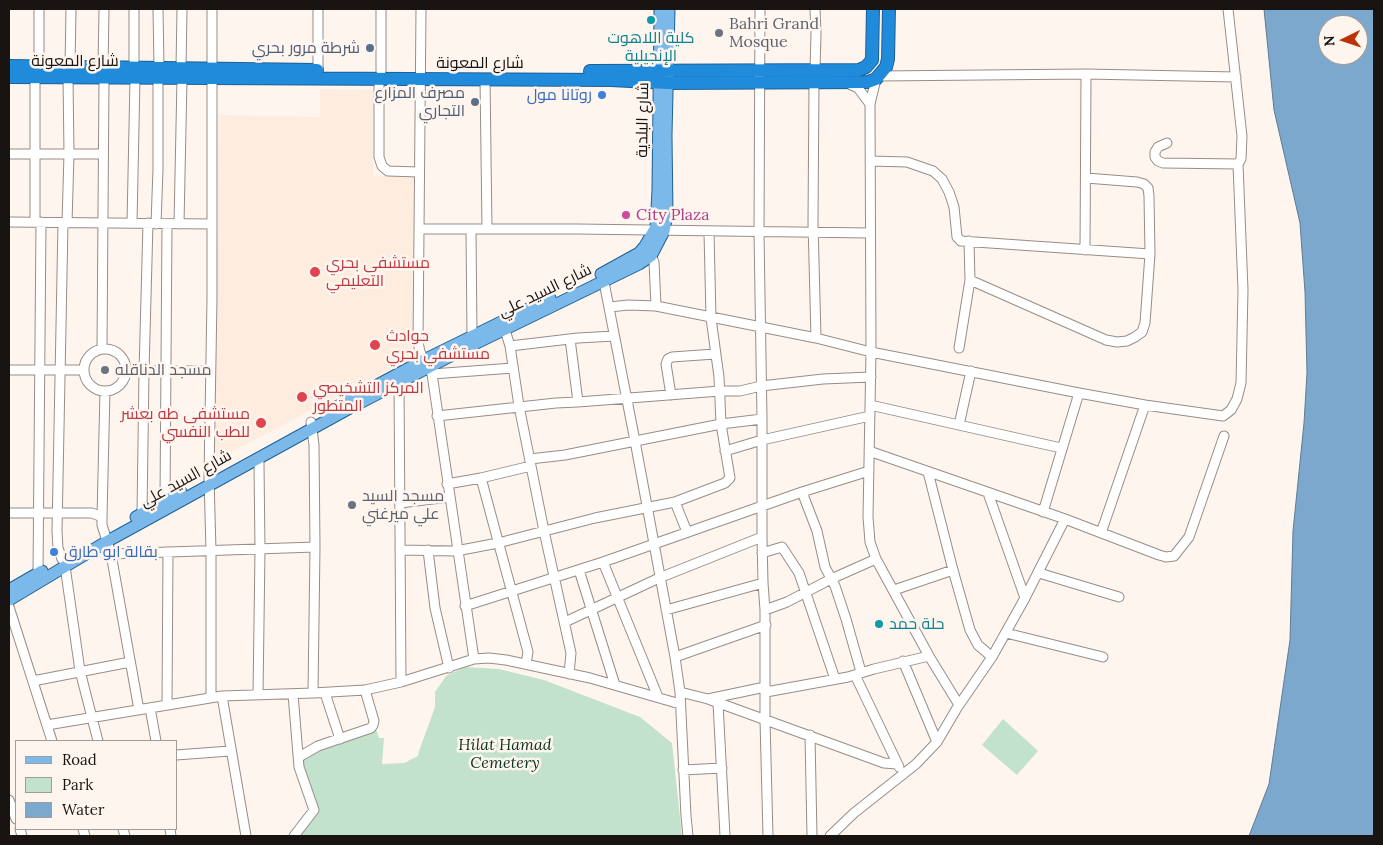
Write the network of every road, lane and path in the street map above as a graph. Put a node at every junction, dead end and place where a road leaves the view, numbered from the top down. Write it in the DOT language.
graph roads {
  1 [pos="38,9"];
  2 [pos="71,9"];
  3 [pos="104,9"];
  4 [pos="134,9"];
  5 [pos="158,9"];
  6 [pos="182,9"];
  7 [pos="212,9"];
  8 [pos="318,9"];
  9 [pos="381,9"];
  10 [pos="420,9"];
  11 [pos="660,9"];
  12 [pos="669,9"];
  13 [pos="760,9"];
  14 [pos="815,9"];
  15 [pos="873,9"];
  16 [pos="889,9"];
  17 [pos="1228,9"];
  18 [pos="9,66"];
  19 [pos="318,70"];
  20 [pos="37,72"];
  21 [pos="69,72"];
  22 [pos="103,73"];
  23 [pos="134,73"];
  24 [pos="159,73"];
  25 [pos="182,73"];
  26 [pos="212,74"];
  27 [pos="1086,74"];
  28 [pos="380,75"];
  29 [pos="420,75"];
  30 [pos="664,76"];
  31 [pos="760,76"];
  32 [pos="814,76"];
  33 [pos="9,77"];
  34 [pos="1236,77"];
  35 [pos="877,78"];
  36 [pos="485,80"];
  37 [pos="845,82"];
  38 [pos="870,104"];
  39 [pos="1167,143"];
  40 [pos="9,154"];
  41 [pos="69,154"];
  42 [pos="103,154"];
  43 [pos="36,155"];
  44 [pos="870,161"];
  45 [pos="1238,164"];
  46 [pos="419,172"];
  47 [pos="1086,178"];
  48 [pos="9,222"];
  49 [pos="38,222"];
  50 [pos="65,223"];
  51 [pos="103,223"];
  52 [pos="132,223"];
  53 [pos="152,224"];
  54 [pos="167,224"];
  55 [pos="179,224"];
  56 [pos="212,224"];
  57 [pos="419,229"];
  58 [pos="487,229"];
  59 [pos="471,230"];
  60 [pos="659,231"];
  61 [pos="709,232"];
  62 [pos="814,232"];
  63 [pos="759,233"];
  64 [pos="870,233"];
  65 [pos="969,242"];
  66 [pos="1085,250"];
  67 [pos="648,251"];
  68 [pos="1150,254"];
  69 [pos="603,277"];
  70 [pos="970,280"];
  71 [pos="656,306"];
  72 [pos="610,307"];
  73 [pos="711,318"];
  74 [pos="760,327"];
  75 [pos="505,330"];
  76 [pos="472,336"];
  77 [pos="614,336"];
  78 [pos="816,338"];
  79 [pos="570,340"];
  80 [pos="510,346"];
  81 [pos="959,348"];
  82 [pos="102,349"];
  83 [pos="871,352"];
  84 [pos="715,354"];
  85 [pos="428,367"];
  86 [pos="513,368"];
  87 [pos="9,370"];
  88 [pos="40,370"];
  89 [pos="61,370"];
  90 [pos="84,370"];
  91 [pos="125,371"];
  92 [pos="166,371"];
  93 [pos="210,371"];
  94 [pos="971,371"];
  95 [pos="144,372"];
  96 [pos="871,377"];
  97 [pos="398,382"];
  98 [pos="761,386"];
  99 [pos="104,391"];
  100 [pos="720,391"];
  101 [pos="1078,393"];
  102 [pos="671,395"];
  103 [pos="626,399"];
  104 [pos="578,402"];
  105 [pos="870,405"];
  106 [pos="1145,405"];
  107 [pos="519,406"];
  108 [pos="437,416"];
  109 [pos="870,416"];
  110 [pos="762,419"];
  111 [pos="722,424"];
  112 [pos="312,425"];
  113 [pos="959,425"];
  114 [pos="1224,436"];
  115 [pos="762,440"];
  116 [pos="635,441"];
  117 [pos="1061,448"];
  118 [pos="725,451"];
  119 [pos="869,452"];
  120 [pos="258,458"];
  121 [pos="531,463"];
  122 [pos="869,471"];
  123 [pos="928,472"];
  124 [pos="481,478"];
  125 [pos="210,480"];
  126 [pos="447,484"];
  127 [pos="802,492"];
  128 [pos="988,493"];
  129 [pos="448,497"];
  130 [pos="165,500"];
  131 [pos="675,502"];
  132 [pos="400,503"];
  133 [pos="762,506"];
  134 [pos="647,508"];
  135 [pos="1043,512"];
  136 [pos="9,513"];
  137 [pos="38,513"];
  138 [pos="58,513"];
  139 [pos="142,513"];
  140 [pos="102,517"];
  141 [pos="1065,519"];
  142 [pos="544,531"];
  143 [pos="687,532"];
  144 [pos="1101,533"];
  145 [pos="762,537"];
  146 [pos="105,538"];
  147 [pos="498,543"];
  148 [pos="653,544"];
  149 [pos="315,547"];
  150 [pos="260,550"];
  151 [pos="401,550"];
  152 [pos="428,550"];
  153 [pos="211,551"];
  154 [pos="456,551"];
  155 [pos="168,552"];
  156 [pos="762,553"];
  157 [pos="110,554"];
  158 [pos="876,559"];
  159 [pos="63,562"];
  160 [pos="603,562"];
  161 [pos="579,570"];
  162 [pos="953,570"];
  163 [pos="38,573"];
  164 [pos="1038,573"];
  165 [pos="554,578"];
  166 [pos="659,578"];
  167 [pos="831,579"];
  168 [pos="763,583"];
  169 [pos="9,590"];
  170 [pos="511,590"];
  171 [pos="894,590"];
  172 [pos="806,593"];
  173 [pos="1119,597"];
  174 [pos="1025,598"];
  175 [pos="618,599"];
  176 [pos="9,600"];
  177 [pos="465,606"];
  178 [pos="9,607"];
  179 [pos="591,610"];
  180 [pos="666,610"];
  181 [pos="765,610"];
  182 [pos="565,622"];
  183 [pos="766,625"];
  184 [pos="1006,633"];
  185 [pos="929,656"];
  186 [pos="675,657"];
  187 [pos="992,657"];
  188 [pos="1103,657"];
  189 [pos="474,660"];
  190 [pos="130,662"];
  191 [pos="903,662"];
  192 [pos="526,664"];
  193 [pos="449,668"];
  194 [pos="80,671"];
  195 [pos="569,674"];
  196 [pos="858,674"];
  197 [pos="835,679"];
  198 [pos="33,681"];
  199 [pos="400,682"];
  200 [pos="615,686"];
  201 [pos="365,690"];
  202 [pos="765,690"];
  203 [pos="680,692"];
  204 [pos="325,693"];
  205 [pos="293,694"];
  206 [pos="313,694"];
  207 [pos="258,695"];
  208 [pos="222,696"];
  209 [pos="211,697"];
  210 [pos="658,697"];
  211 [pos="708,699"];
  212 [pos="718,703"];
  213 [pos="680,704"];
  214 [pos="167,705"];
  215 [pos="958,705"];
  216 [pos="150,708"];
  217 [pos="139,710"];
  218 [pos="93,718"];
  219 [pos="765,720"];
  220 [pos="47,725"];
  221 [pos="810,735"];
  222 [pos="340,739"];
  223 [pos="52,740"];
  224 [pos="98,740"];
  225 [pos="156,740"];
  226 [pos="937,742"];
  227 [pos="230,751"];
  228 [pos="178,755"];
  229 [pos="299,757"];
  230 [pos="897,764"];
  231 [pos="722,768"];
  232 [pos="684,770"];
  233 [pos="903,774"];
  234 [pos="9,800"];
  235 [pos="15,816"];
  236 [pos="246,836"];
  237 [pos="294,836"];
  238 [pos="688,836"];
  239 [pos="726,836"];
  240 [pos="768,836"];
  241 [pos="812,836"];
  242 [pos="830,836"];
  1 -- 20 [label="street"];
  2 -- 21 [label="street"];
  3 -- 22 [label="street"];
  4 -- 23 [label="street"];
  5 -- 24 [label="street"];
  6 -- 25 [label="street"];
  7 -- 26 [label="street"];
  8 -- 19 [label="street"];
  9 -- 28 [label="street"];
  10 -- 29 [label="street"];
  11 -- 30 [label="main road, شارع البلدية"];
  12 -- 30 [label="main road, شارع البلدية"];
  13 -- 31 [label="street"];
  14 -- 32 [label="street"];
  15 -- 32 [label="highway, شارع المعونة"];
  16 -- 35 [label="highway"];
  17 -- 34 [label="street"];
  18 -- 20 [label="highway, شارع المعونة"];
  19 -- 26 [label="highway, شارع المعونة"];
  19 -- 28 [label="highway, شارع المعونة"];
  20 -- 21 [label="highway, شارع المعونة"];
  20 -- 33 [label="highway, شارع المعونة"];
  20 -- 43 [label="street"];
  21 -- 22 [label="highway, شارع المعونة"];
  21 -- 41 [label="street"];
  22 -- 23 [label="highway, شارع المعونة"];
  22 -- 42 [label="street"];
  23 -- 24 [label="highway, شارع المعونة"];
  23 -- 52 [label="street"];
  24 -- 25 [label="highway, شارع المعونة"];
  24 -- 53 [label="street"];
  25 -- 26 [label="highway, شارع المعونة"];
  25 -- 55 [label="street"];
  26 -- 28 [label="highway, شارع المعونة"];
  26 -- 56 [label="street"];
  27 -- 34 [label="street"];
  27 -- 35 [label="street"];
  27 -- 47 [label="street"];
  28 -- 29 [label="highway, شارع المعونة"];
  28 -- 46 [label="street"];
  29 -- 30 [label="highway, شارع المعونة"];
  29 -- 36 [label="highway, شارع المعونة"];
  29 -- 46 [label="street"];
  30 -- 31 [label="highway, شارع المعونة"];
  30 -- 36 [label="highway, شارع المعونة"];
  30 -- 60 [label="main road, شارع البلدية"];
  31 -- 32 [label="highway, شارع المعونة"];
  31 -- 63 [label="street"];
  32 -- 37 [label="highway, شارع المعونة"];
  32 -- 62 [label="street"];
  34 -- 45 [label="street"];
  35 -- 37 [label="highway, شارع المعونة"];
  35 -- 38 [label="street"];
  36 -- 58 [label="street"];
  37 -- 38 [label="street"];
  38 -- 44 [label="street"];
  39 -- 45 [label="street"];
  40 -- 43 [label="street"];
  41 -- 42 [label="street"];
  41 -- 43 [label="street"];
  41 -- 50 [label="street"];
  42 -- 51 [label="street"];
  43 -- 49 [label="street"];
  44 -- 64 [label="street"];
  44 -- 65 [label="street"];
  45 -- 106 [label="street"];
  46 -- 57 [label="street"];
  47 -- 66 [label="street"];
  47 -- 68 [label="street"];
  48 -- 49 [label="street"];
  49 -- 50 [label="street"];
  49 -- 88 [label="street"];
  50 -- 51 [label="street"];
  50 -- 89 [label="street"];
  51 -- 52 [label="street"];
  51 -- 82 [label="street"];
  52 -- 53 [label="street"];
  53 -- 54 [label="street"];
  53 -- 95 [label="street"];
  54 -- 55 [label="street"];
  54 -- 92 [label="street"];
  55 -- 56 [label="street"];
  56 -- 93 [label="street"];
  57 -- 59 [label="street"];
  57 -- 85 [label="street"];
  58 -- 59 [label="street"];
  58 -- 60 [label="street"];
  59 -- 76 [label="street"];
  60 -- 61 [label="street"];
  60 -- 67 [label="main road, شارع السيد علي"];
  61 -- 63 [label="street"];
  61 -- 73 [label="street"];
  62 -- 63 [label="street"];
  62 -- 64 [label="street"];
  62 -- 78 [label="street"];
  63 -- 74 [label="street"];
  64 -- 83 [label="street"];
  65 -- 66 [label="street"];
  65 -- 70 [label="street"];
  66 -- 68 [label="street"];
  67 -- 69 [label="main road, شارع السيد علي"];
  67 -- 71 [label="street"];
  68 -- 70 [label="street"];
  69 -- 72 [label="street"];
  69 -- 75 [label="main road, شارع السيد علي"];
  69 -- 76 [label="main road, شارع السيد علي"];
  70 -- 81 [label="street"];
  71 -- 72 [label="street"];
  71 -- 73 [label="street"];
  72 -- 77 [label="street"];
  73 -- 74 [label="street"];
  73 -- 84 [label="street"];
  74 -- 78 [label="street"];
  74 -- 98 [label="street"];
  75 -- 80 [label="street"];
  75 -- 85 [label="main road, شارع السيد علي"];
  76 -- 85 [label="main road, شارع السيد علي"];
  77 -- 79 [label="street"];
  77 -- 103 [label="street"];
  78 -- 83 [label="street"];
  79 -- 80 [label="street"];
  79 -- 104 [label="street"];
  80 -- 86 [label="street"];
  82 -- 90 [label="street"];
  82 -- 91 [label="street"];
  83 -- 94 [label="street"];
  83 -- 96 [label="street"];
  84 -- 100 [label="street"];
  84 -- 102 [label="street"];
  85 -- 86 [label="street"];
  85 -- 97 [label="main road, شارع السيد علي"];
  85 -- 108 [label="street"];
  85 -- 112 [label="main road, شارع السيد علي"];
  86 -- 107 [label="street"];
  87 -- 88 [label="street"];
  88 -- 89 [label="street"];
  88 -- 137 [label="street"];
  89 -- 90 [label="street"];
  89 -- 138 [label="street"];
  90 -- 99 [label="street"];
  91 -- 95 [label="street"];
  91 -- 99 [label="street"];
  92 -- 93 [label="street"];
  92 -- 95 [label="street"];
  92 -- 130 [label="street"];
  93 -- 125 [label="street"];
  94 -- 101 [label="street"];
  94 -- 113 [label="street"];
  95 -- 139 [label="street"];
  96 -- 98 [label="street"];
  96 -- 105 [label="street"];
  97 -- 112 [label="main road, شارع السيد علي"];
  97 -- 132 [label="street"];
  98 -- 100 [label="street"];
  98 -- 110 [label="street"];
  99 -- 140 [label="street"];
  100 -- 102 [label="street"];
  100 -- 111 [label="street"];
  101 -- 106 [label="street"];
  101 -- 117 [label="street"];
  102 -- 103 [label="street"];
  103 -- 104 [label="street"];
  103 -- 116 [label="street"];
  104 -- 107 [label="street"];
  105 -- 109 [label="street"];
  105 -- 113 [label="street"];
  106 -- 144 [label="street"];
  107 -- 108 [label="street"];
  107 -- 121 [label="street"];
  108 -- 126 [label="street"];
  109 -- 115 [label="street"];
  109 -- 119 [label="street"];
  110 -- 111 [label="street"];
  110 -- 115 [label="street"];
  111 -- 116 [label="street"];
  111 -- 118 [label="street"];
  112 -- 120 [label="main road, شارع السيد علي"];
  112 -- 125 [label="main road, شارع السيد علي"];
  112 -- 149 [label="street"];
  113 -- 117 [label="street"];
  114 -- 144 [label="street"];
  115 -- 118 [label="street"];
  115 -- 133 [label="street"];
  116 -- 121 [label="street"];
  116 -- 134 [label="street"];
  117 -- 135 [label="street"];
  118 -- 131 [label="street"];
  119 -- 122 [label="street"];
  119 -- 123 [label="street"];
  120 -- 125 [label="main road, شارع السيد علي"];
  120 -- 150 [label="street"];
  121 -- 124 [label="street"];
  121 -- 142 [label="street"];
  122 -- 127 [label="street"];
  122 -- 158 [label="street"];
  123 -- 128 [label="street"];
  123 -- 162 [label="street"];
  124 -- 126 [label="street"];
  124 -- 147 [label="street"];
  125 -- 130 [label="main road, شارع السيد علي"];
  125 -- 146 [label="main road, شارع السيد علي"];
  125 -- 153 [label="street"];
  126 -- 129 [label="street"];
  127 -- 133 [label="street"];
  127 -- 167 [label="street"];
  128 -- 135 [label="street"];
  128 -- 174 [label="street"];
  129 -- 132 [label="street"];
  129 -- 154 [label="street"];
  130 -- 139 [label="main road, شارع السيد علي"];
  131 -- 134 [label="street"];
  131 -- 143 [label="street"];
  132 -- 151 [label="street"];
  133 -- 143 [label="street"];
  133 -- 145 [label="street"];
  134 -- 142 [label="street"];
  134 -- 148 [label="street"];
  135 -- 141 [label="street"];
  136 -- 137 [label="street"];
  137 -- 138 [label="street"];
  137 -- 163 [label="street"];
  138 -- 140 [label="street"];
  138 -- 159 [label="street"];
  139 -- 146 [label="main road, شارع السيد علي"];
  140 -- 146 [label="street"];
  141 -- 144 [label="street"];
  141 -- 164 [label="street"];
  142 -- 147 [label="street"];
  142 -- 165 [label="street"];
  143 -- 148 [label="street"];
  145 -- 156 [label="street"];
  145 -- 166 [label="street"];
  146 -- 157 [label="street"];
  146 -- 159 [label="main road, شارع السيد علي"];
  147 -- 154 [label="street"];
  147 -- 170 [label="street"];
  148 -- 160 [label="street"];
  148 -- 166 [label="street"];
  149 -- 150 [label="street"];
  149 -- 206 [label="street"];
  150 -- 153 [label="street"];
  150 -- 207 [label="street"];
  151 -- 152 [label="street"];
  151 -- 199 [label="street"];
  152 -- 154 [label="street"];
  152 -- 193 [label="street"];
  153 -- 155 [label="street"];
  153 -- 209 [label="street"];
  154 -- 177 [label="street"];
  155 -- 157 [label="street"];
  155 -- 214 [label="street"];
  156 -- 168 [label="street"];
  156 -- 172 [label="street"];
  157 -- 190 [label="street"];
  158 -- 167 [label="street"];
  158 -- 171 [label="street"];
  159 -- 163 [label="main road, شارع السيد علي"];
  159 -- 176 [label="main road, شارع السيد علي"];
  159 -- 194 [label="street"];
  160 -- 161 [label="street"];
  160 -- 175 [label="street"];
  161 -- 165 [label="street"];
  161 -- 179 [label="street"];
  162 -- 171 [label="street"];
  162 -- 187 [label="street"];
  163 -- 169 [label="main road, شارع السيد علي"];
  164 -- 173 [label="street"];
  164 -- 174 [label="street"];
  165 -- 170 [label="street"];
  165 -- 182 [label="street"];
  166 -- 175 [label="street"];
  166 -- 180 [label="street"];
  167 -- 172 [label="street"];
  167 -- 196 [label="street"];
  168 -- 180 [label="street"];
  168 -- 181 [label="street"];
  170 -- 177 [label="street"];
  170 -- 192 [label="street"];
  171 -- 185 [label="street"];
  172 -- 181 [label="street"];
  172 -- 197 [label="street"];
  174 -- 184 [label="street"];
  175 -- 179 [label="street"];
  175 -- 210 [label="street"];
  177 -- 189 [label="street"];
  178 -- 198 [label="street"];
  179 -- 182 [label="street"];
  179 -- 200 [label="street"];
  180 -- 186 [label="street"];
  181 -- 183 [label="street"];
  182 -- 195 [label="street"];
  183 -- 186 [label="street"];
  183 -- 202 [label="street"];
  184 -- 187 [label="street"];
  184 -- 188 [label="street"];
  185 -- 191 [label="street"];
  185 -- 215 [label="street"];
  186 -- 203 [label="street"];
  187 -- 215 [label="street"];
  189 -- 192 [label="street"];
  189 -- 193 [label="street"];
  190 -- 194 [label="street"];
  190 -- 217 [label="street"];
  191 -- 196 [label="street"];
  191 -- 226 [label="street"];
  192 -- 195 [label="street"];
  193 -- 199 [label="street"];
  194 -- 198 [label="street"];
  194 -- 218 [label="street"];
  195 -- 200 [label="street"];
  196 -- 197 [label="street"];
  196 -- 230 [label="street"];
  197 -- 202 [label="street"];
  198 -- 220 [label="street"];
  199 -- 201 [label="street"];
  200 -- 210 [label="street"];
  201 -- 204 [label="street"];
  201 -- 222 [label="street"];
  202 -- 211 [label="street"];
  202 -- 219 [label="street"];
  203 -- 211 [label="street"];
  203 -- 213 [label="street"];
  204 -- 206 [label="street"];
  204 -- 222 [label="street"];
  205 -- 206 [label="street"];
  205 -- 207 [label="street"];
  205 -- 229 [label="street"];
  207 -- 208 [label="street"];
  208 -- 209 [label="street"];
  208 -- 227 [label="street"];
  209 -- 214 [label="street"];
  210 -- 213 [label="street"];
  211 -- 212 [label="street"];
  212 -- 219 [label="street"];
  212 -- 231 [label="street"];
  213 -- 232 [label="street"];
  214 -- 216 [label="street"];
  215 -- 226 [label="street"];
  216 -- 217 [label="street"];
  216 -- 225 [label="street"];
  217 -- 218 [label="street"];
  218 -- 220 [label="street"];
  218 -- 224 [label="street"];
  219 -- 221 [label="street"];
  219 -- 240 [label="street"];
  220 -- 223 [label="street"];
  221 -- 230 [label="street"];
  221 -- 241 [label="street"];
  222 -- 229 [label="street"];
  226 -- 233 [label="street"];
  227 -- 228 [label="street"];
  227 -- 236 [label="street"];
  229 -- 237 [label="street"];
  230 -- 233 [label="street"];
  231 -- 232 [label="street"];
  231 -- 239 [label="street"];
  232 -- 238 [label="street"];
  233 -- 242 [label="street"];
  234 -- 235 [label="street"];
}
